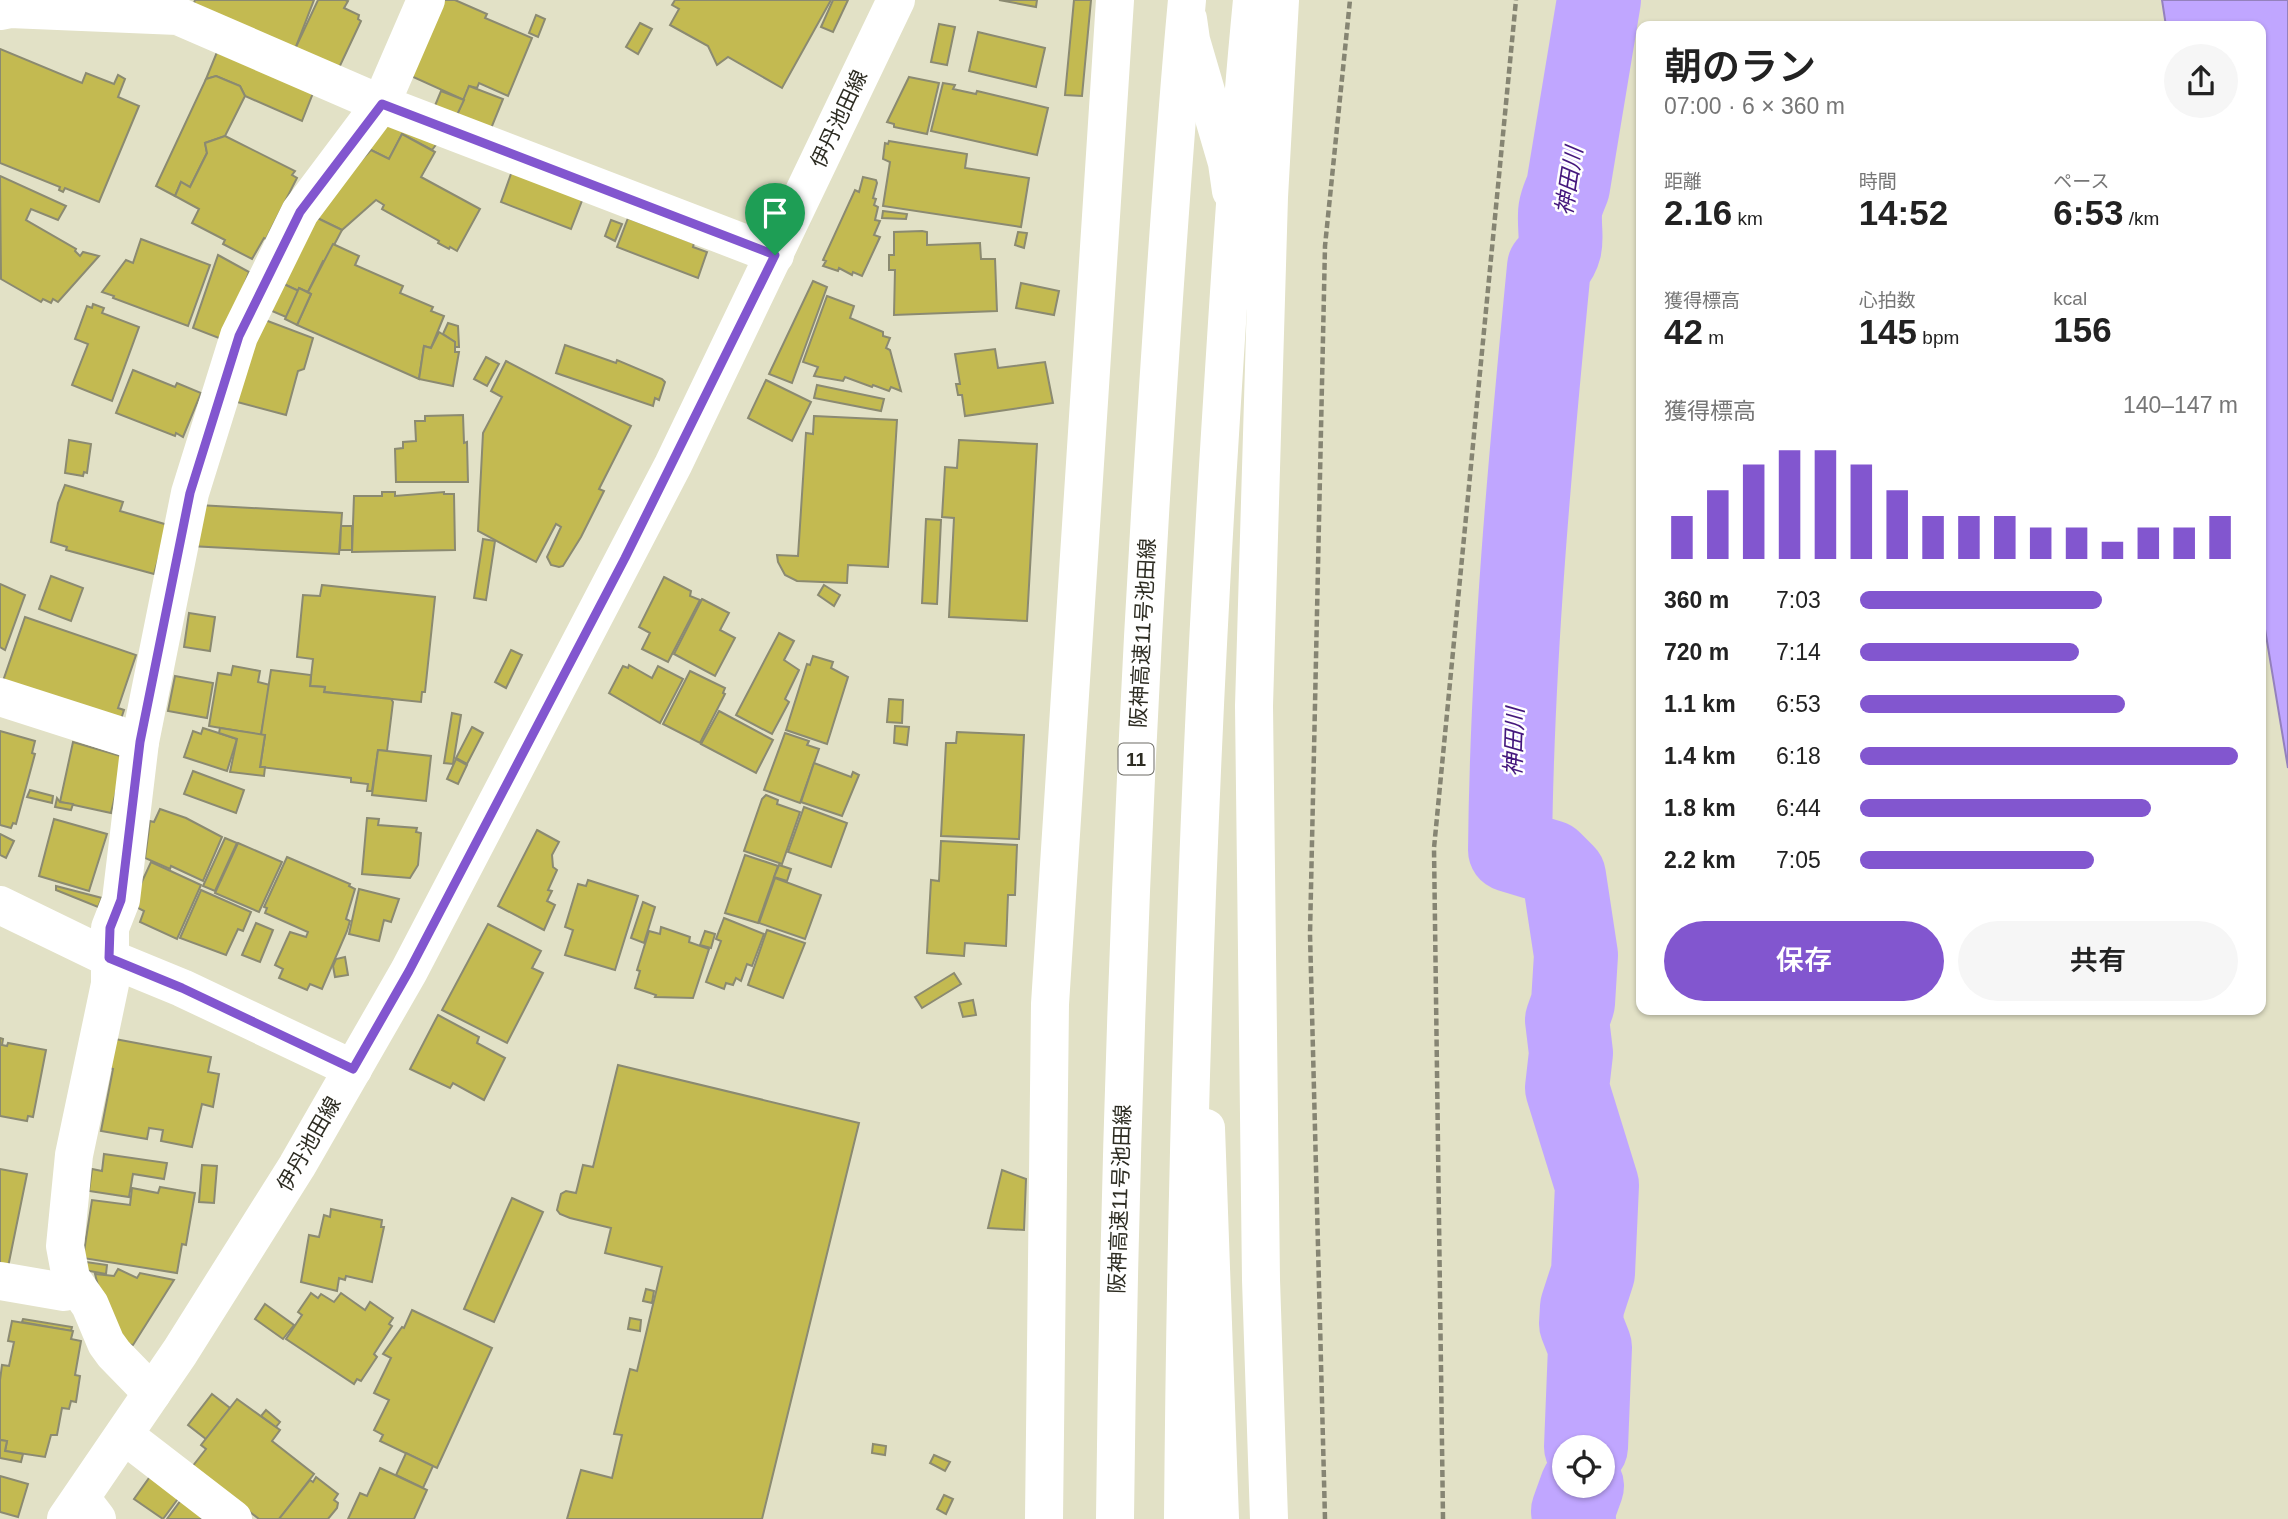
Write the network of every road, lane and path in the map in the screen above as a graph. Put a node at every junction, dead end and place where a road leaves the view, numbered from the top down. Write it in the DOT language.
graph roads {
  1 [pos="426,0"];
  2 [pos="896,0"];
  3 [pos="1115,0"];
  4 [pos="1186,0"];
  5 [pos="1252,0"];
  6 [pos="1280,0"];
  7 [pos="1350,0"];
  8 [pos="1516,0"];
  9 [pos="180,8"];
  10 [pos="0,11"];
  11 [pos="382,104"];
  12 [pos="775,255"];
  13 [pos="0,697"];
  14 [pos="140,742"];
  15 [pos="0,905"];
  16 [pos="109,958"];
  17 [pos="353,1069"];
  18 [pos="0,1281"];
  19 [pos="76,1289"];
  20 [pos="152,1393"];
  21 [pos="124,1435"];
  22 [pos="81,1512"];
  23 [pos="233,1519"];
  24 [pos="1044,1519"];
  25 [pos="1115,1519"];
  26 [pos="1183,1519"];
  27 [pos="1220,1519"];
  28 [pos="1269,1519"];
  29 [pos="1325,1519"];
  30 [pos="1443,1519"];
  1 -- 11 [label="main road"];
  2 -- 12 [label="main road, 伊丹池田線"];
  3 -- 24 [label="main road"];
  4 -- 25 [label="main road, 阪神高速11号池田線 / 11"];
  4 -- 27 [label="main road"];
  5 -- 26 [label="main road"];
  6 -- 28 [label="main road"];
  7 -- 29 [label="path"];
  8 -- 30 [label="path"];
  9 -- 10 [label="main road"];
  9 -- 11 [label="main road"];
  11 -- 12 [label="main road"];
  11 -- 14 [label="main road"];
  12 -- 17 [label="main road, 伊丹池田線"];
  13 -- 14 [label="main road"];
  14 -- 16 [label="main road"];
  15 -- 16 [label="main road"];
  16 -- 17 [label="main road"];
  16 -- 19 [label="main road"];
  17 -- 20 [label="main road, 伊丹池田線"];
  18 -- 19 [label="main road"];
  19 -- 20 [label="main road"];
  20 -- 21 [label="main road, 伊丹池田線"];
  21 -- 22 [label="main road, 伊丹池田線"];
  21 -- 23 [label="main road"];
}
